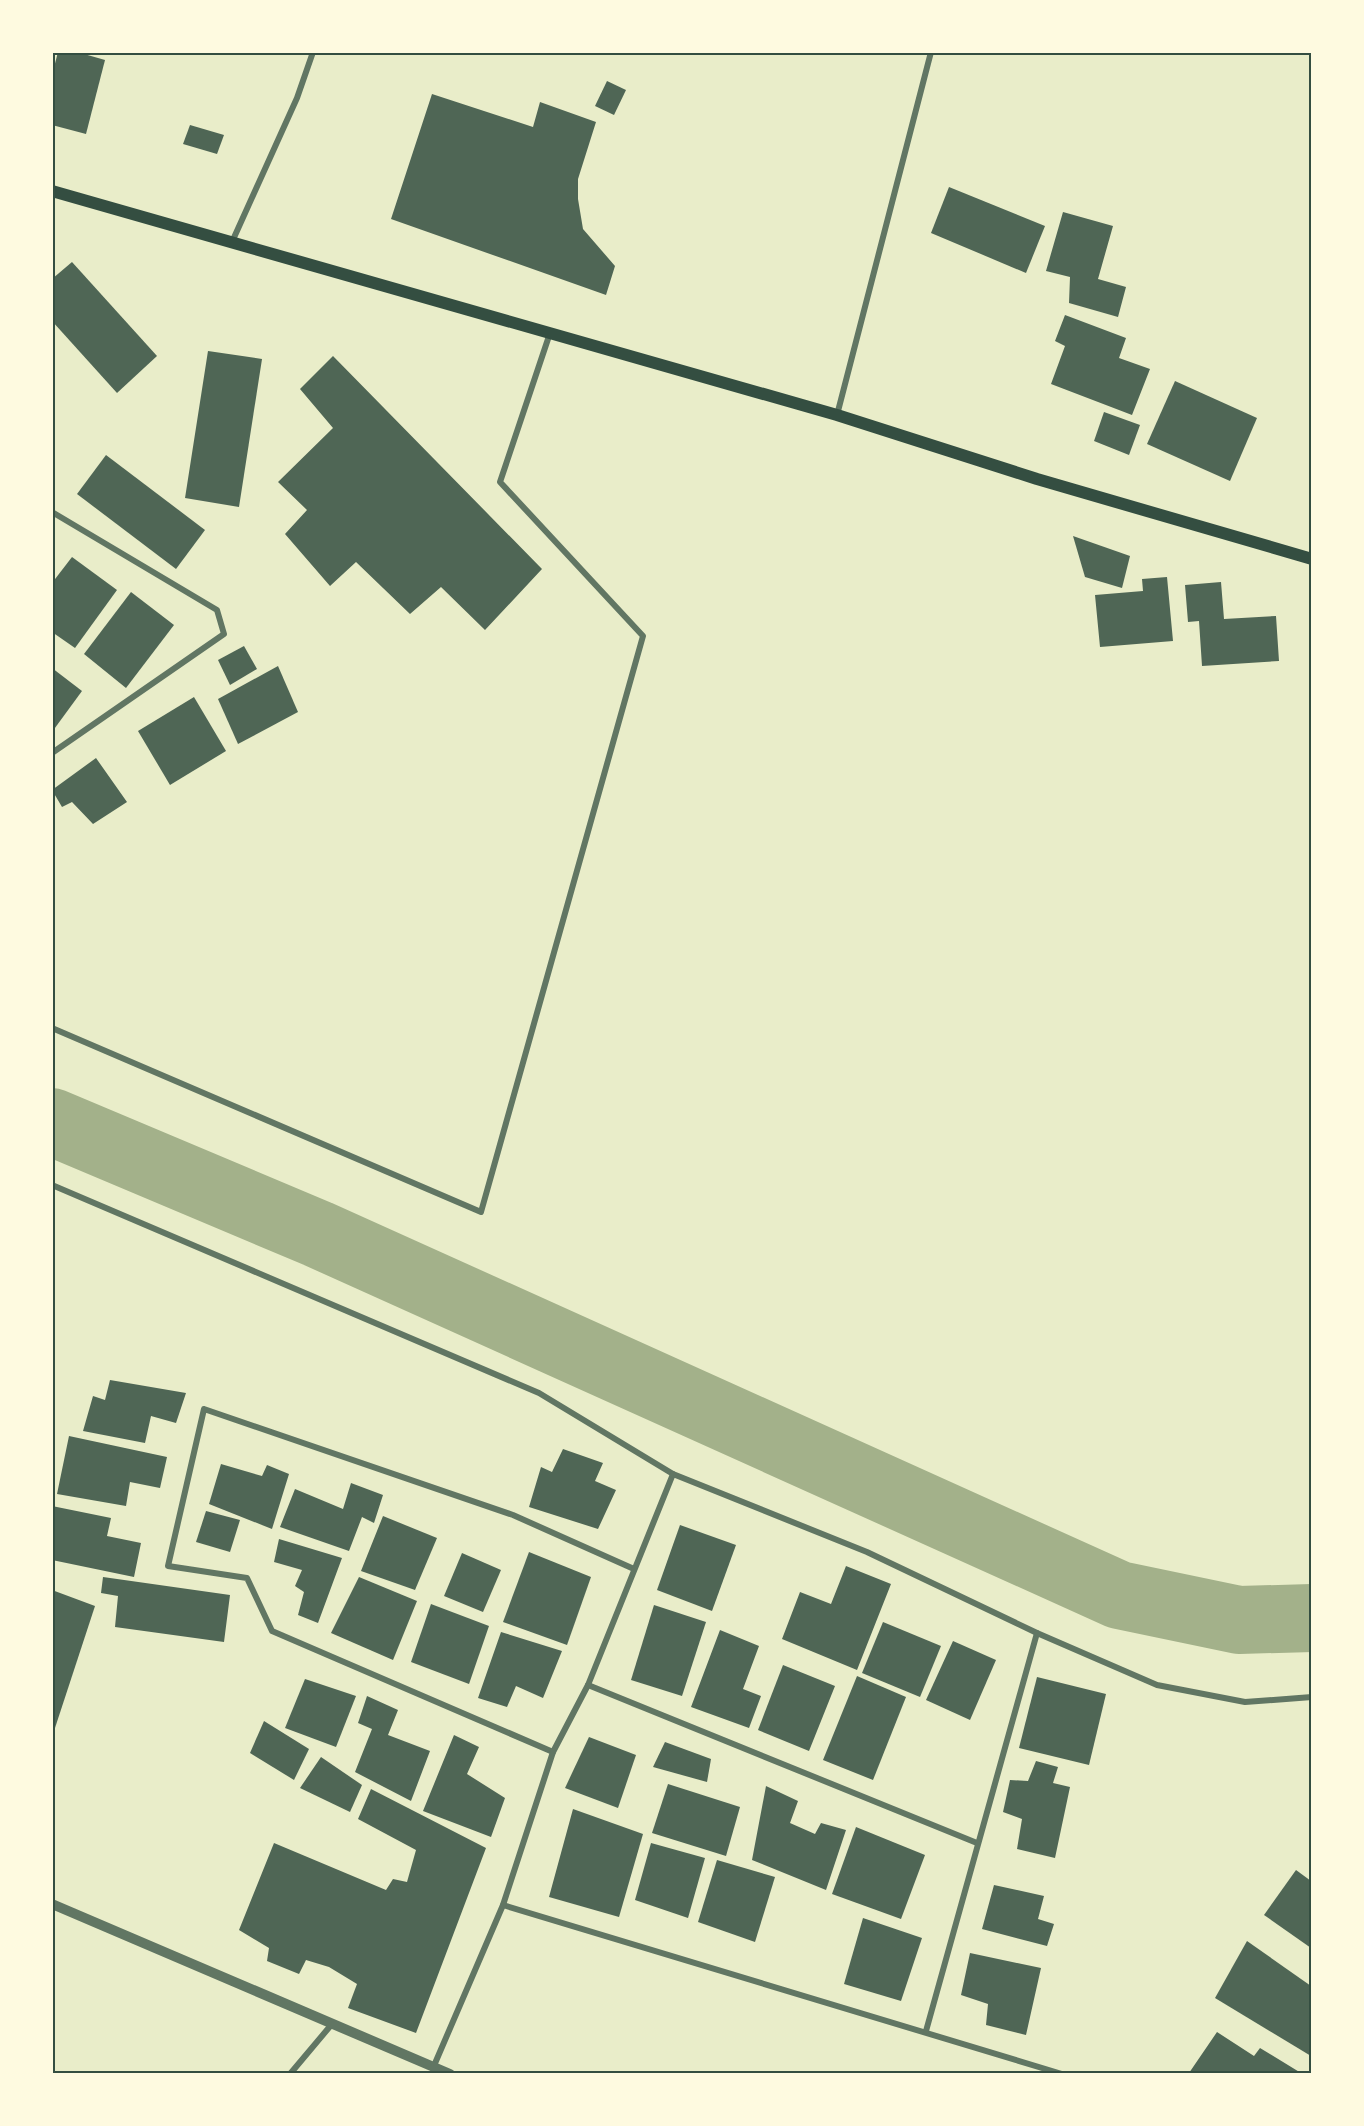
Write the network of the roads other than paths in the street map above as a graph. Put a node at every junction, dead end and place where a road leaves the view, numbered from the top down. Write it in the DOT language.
graph roads {
  1 [pos="313,52"];
  2 [pos="931,52"];
  3 [pos="52,191"];
  4 [pos="232,243"];
  5 [pos="550,333"];
  6 [pos="837,416"];
  7 [pos="52,512"];
  8 [pos="1311,559"];
  9 [pos="52,753"];
  10 [pos="52,1028"];
  11 [pos="52,1185"];
  12 [pos="673,1474"];
  13 [pos="634,1569"];
  14 [pos="1037,1633"];
  15 [pos="588,1685"];
  16 [pos="1311,1697"];
  17 [pos="553,1752"];
  18 [pos="977,1843"];
  19 [pos="52,1904"];
  20 [pos="503,1905"];
  21 [pos="332,2024"];
  22 [pos="926,2031"];
  23 [pos="433,2068"];
  24 [pos="290,2073"];
  25 [pos="450,2073"];
  26 [pos="1062,2073"];
  1 -- 4 [label="street"];
  2 -- 6 [label="street"];
  3 -- 4 [label="main road"];
  4 -- 5 [label="main road"];
  5 -- 6 [label="main road"];
  5 -- 10 [label="street"];
  6 -- 8 [label="main road"];
  7 -- 9 [label="street"];
  11 -- 12 [label="street"];
  12 -- 13 [label="street"];
  12 -- 14 [label="street"];
  13 -- 15 [label="street"];
  13 -- 17 [label="street"];
  14 -- 16 [label="street"];
  14 -- 18 [label="street"];
  15 -- 17 [label="street"];
  15 -- 18 [label="street"];
  17 -- 20 [label="street"];
  18 -- 22 [label="street"];
  19 -- 21 [label="street"];
  20 -- 22 [label="street"];
  20 -- 23 [label="street"];
  21 -- 23 [label="street"];
  21 -- 24 [label="street"];
  22 -- 26 [label="street"];
  23 -- 25 [label="street"];
}
